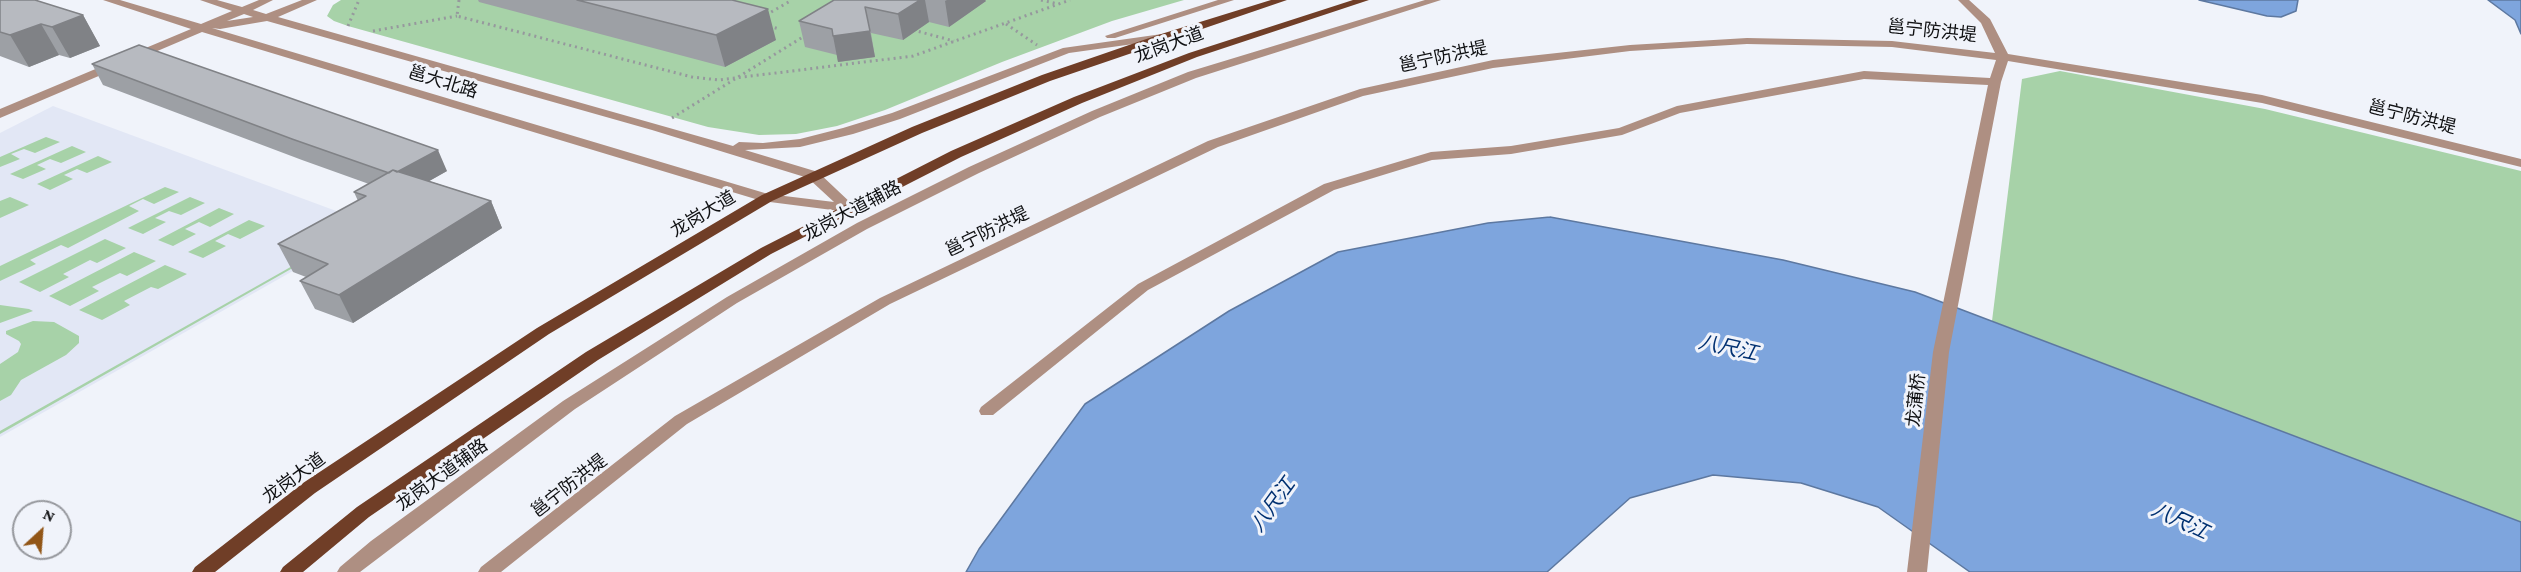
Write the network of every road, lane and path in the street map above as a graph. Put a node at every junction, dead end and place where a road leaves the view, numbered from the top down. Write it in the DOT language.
graph roads {
  1 [pos="108,0"];
  2 [pos="205,0"];
  3 [pos="268,0"];
  4 [pos="312,0"];
  5 [pos="359,0"];
  6 [pos="459,0"];
  7 [pos="792,0"];
  8 [pos="1041,0"];
  9 [pos="1070,0"];
  10 [pos="1228,0"];
  11 [pos="1282,0"];
  12 [pos="1364,0"];
  13 [pos="1436,0"];
  14 [pos="1963,0"];
  15 [pos="1059,4"];
  16 [pos="241,10"];
  17 [pos="457,16"];
  18 [pos="760,17"];
  19 [pos="266,18"];
  20 [pos="1005,23"];
  21 [pos="760,24"];
  22 [pos="348,26"];
  23 [pos="202,28"];
  24 [pos="779,29"];
  25 [pos="909,30"];
  26 [pos="812,31"];
  27 [pos="369,32"];
  28 [pos="1162,37"];
  29 [pos="954,41"];
  30 [pos="1067,50"];
  31 [pos="1052,56"];
  32 [pos="2003,57"];
  33 [pos="733,79"];
  34 [pos="1995,82"];
  35 [pos="0,114"];
  36 [pos="656,128"];
  37 [pos="721,146"];
  38 [pos="2521,163"];
  39 [pos="813,176"];
  40 [pos="767,198"];
  41 [pos="848,208"];
  42 [pos="987,411"];
  43 [pos="202,572"];
  44 [pos="290,572"];
  45 [pos="347,572"];
  46 [pos="488,572"];
  47 [pos="1917,572"];
  1 -- 23 [label="street, 邕大北路"];
  2 -- 16 [label="street, 邕大北路"];
  3 -- 16 [label="street"];
  4 -- 19 [label="street"];
  5 -- 22 [label="path"];
  6 -- 17 [label="path"];
  7 -- 18 [label="path"];
  8 -- 15 [label="path"];
  9 -- 15 [label="path"];
  10 -- 30 [label="street"];
  11 -- 28 [label="main road, 龙岗大道"];
  12 -- 41 [label="main road, 龙岗大道"];
  13 -- 45 [label="street, 龙岗大道辅路"];
  14 -- 32 [label="street"];
  15 -- 20 [label="path"];
  16 -- 19 [label="street, 邕大北路"];
  16 -- 23 [label="street"];
  17 -- 27 [label="path"];
  17 -- 33 [label="path"];
  19 -- 23 [label="street"];
  19 -- 36 [label="street, 邕大北路"];
  20 -- 29 [label="path"];
  20 -- 31 [label="path"];
  21 -- 24 [label="path"];
  23 -- 35 [label="street"];
  23 -- 40 [label="street, 邕大北路"];
  25 -- 29 [label="path"];
  26 -- 33 [label="path"];
  28 -- 30 [label="street"];
  28 -- 39 [label="main road, 龙岗大道"];
  29 -- 33 [label="path"];
  30 -- 31 [label="street"];
  31 -- 37 [label="street"];
  32 -- 34 [label="street, 龙蒲桥"];
  32 -- 38 [label="street, 邕宁防洪堤"];
  32 -- 46 [label="street, 邕宁防洪堤"];
  33 -- 36 [label="path"];
  34 -- 42 [label="street"];
  34 -- 47 [label="street, 龙蒲桥"];
  36 -- 37 [label="street, 邕大北路"];
  37 -- 39 [label="street, 邕大北路"];
  39 -- 40 [label="main road, 龙岗大道"];
  39 -- 41 [label="street"];
  40 -- 41 [label="street, 邕大北路"];
  40 -- 43 [label="main road, 龙岗大道"];
  41 -- 44 [label="main road, 龙岗大道"];
}
